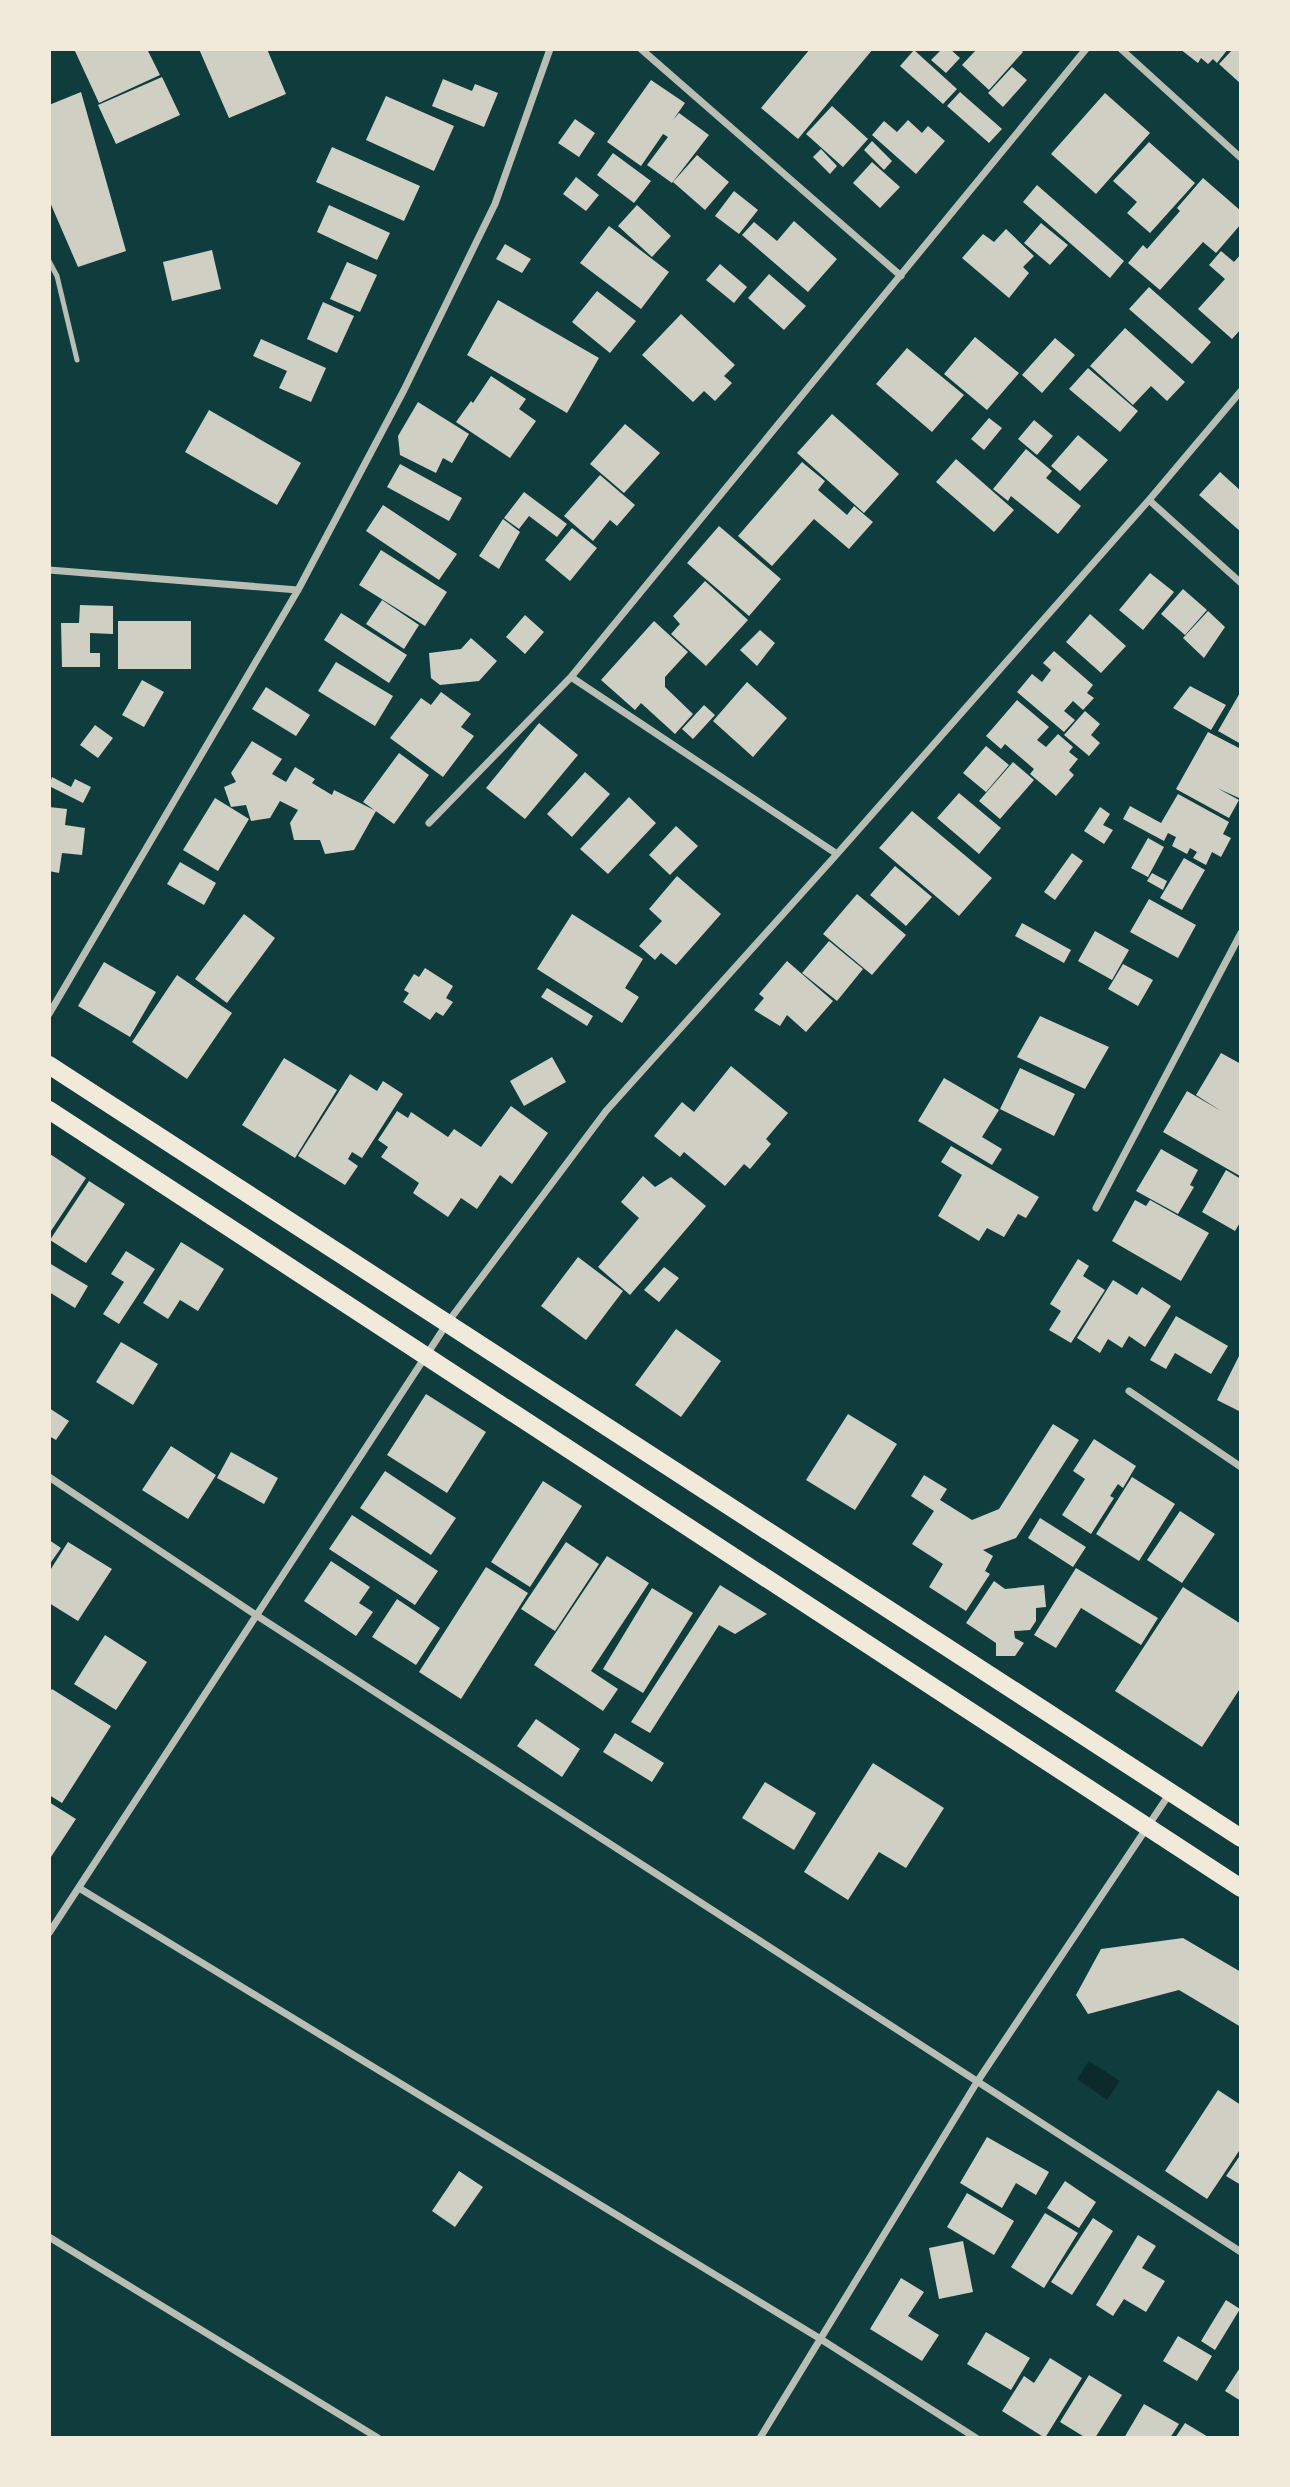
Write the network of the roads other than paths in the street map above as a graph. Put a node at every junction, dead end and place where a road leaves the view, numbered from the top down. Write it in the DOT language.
graph roads {
  1 [pos="550,49"];
  2 [pos="641,49"];
  3 [pos="1086,49"];
  4 [pos="1121,49"];
  5 [pos="1241,158"];
  6 [pos="49,261"];
  7 [pos="901,276"];
  8 [pos="77,360"];
  9 [pos="1241,391"];
  10 [pos="1149,500"];
  11 [pos="49,570"];
  12 [pos="1241,583"];
  13 [pos="298,590"];
  14 [pos="570,677"];
  15 [pos="429,822"];
  16 [pos="837,854"];
  17 [pos="1241,933"];
  18 [pos="49,1014"];
  19 [pos="49,1065"];
  20 [pos="49,1111"];
  21 [pos="1096,1208"];
  22 [pos="447,1322"];
  23 [pos="425,1356"];
  24 [pos="1129,1391"];
  25 [pos="1241,1467"];
  26 [pos="49,1477"];
  27 [pos="257,1615"];
  28 [pos="1171,1792"];
  29 [pos="1148,1828"];
  30 [pos="1241,1838"];
  31 [pos="79,1888"];
  32 [pos="1241,1888"];
  33 [pos="49,1933"];
  34 [pos="977,2082"];
  35 [pos="49,2237"];
  36 [pos="1241,2252"];
  37 [pos="819,2338"];
  38 [pos="378,2438"];
  39 [pos="760,2438"];
  40 [pos="976,2438"];
  1 -- 13 [label="street"];
  2 -- 7 [label="street"];
  3 -- 7 [label="street"];
  4 -- 5 [label="street"];
  6 -- 8 [label="lane"];
  7 -- 14 [label="street"];
  9 -- 10 [label="street"];
  10 -- 12 [label="street"];
  10 -- 16 [label="street"];
  11 -- 13 [label="street"];
  13 -- 18 [label="street"];
  14 -- 15 [label="street"];
  14 -- 16 [label="street"];
  16 -- 22 [label="street"];
  17 -- 21 [label="street"];
  19 -- 22 [label="main road"];
  20 -- 23 [label="main road"];
  22 -- 23 [label="street"];
  22 -- 28 [label="main road"];
  23 -- 27 [label="street"];
  23 -- 29 [label="main road"];
  24 -- 25 [label="street"];
  26 -- 27 [label="street"];
  27 -- 31 [label="street"];
  27 -- 34 [label="street"];
  28 -- 29 [label="street"];
  28 -- 30 [label="main road"];
  29 -- 32 [label="main road"];
  29 -- 34 [label="street"];
  31 -- 33 [label="street"];
  31 -- 37 [label="street"];
  34 -- 36 [label="street"];
  34 -- 37 [label="street"];
  35 -- 38 [label="street"];
  37 -- 39 [label="street"];
  37 -- 40 [label="street"];
}
